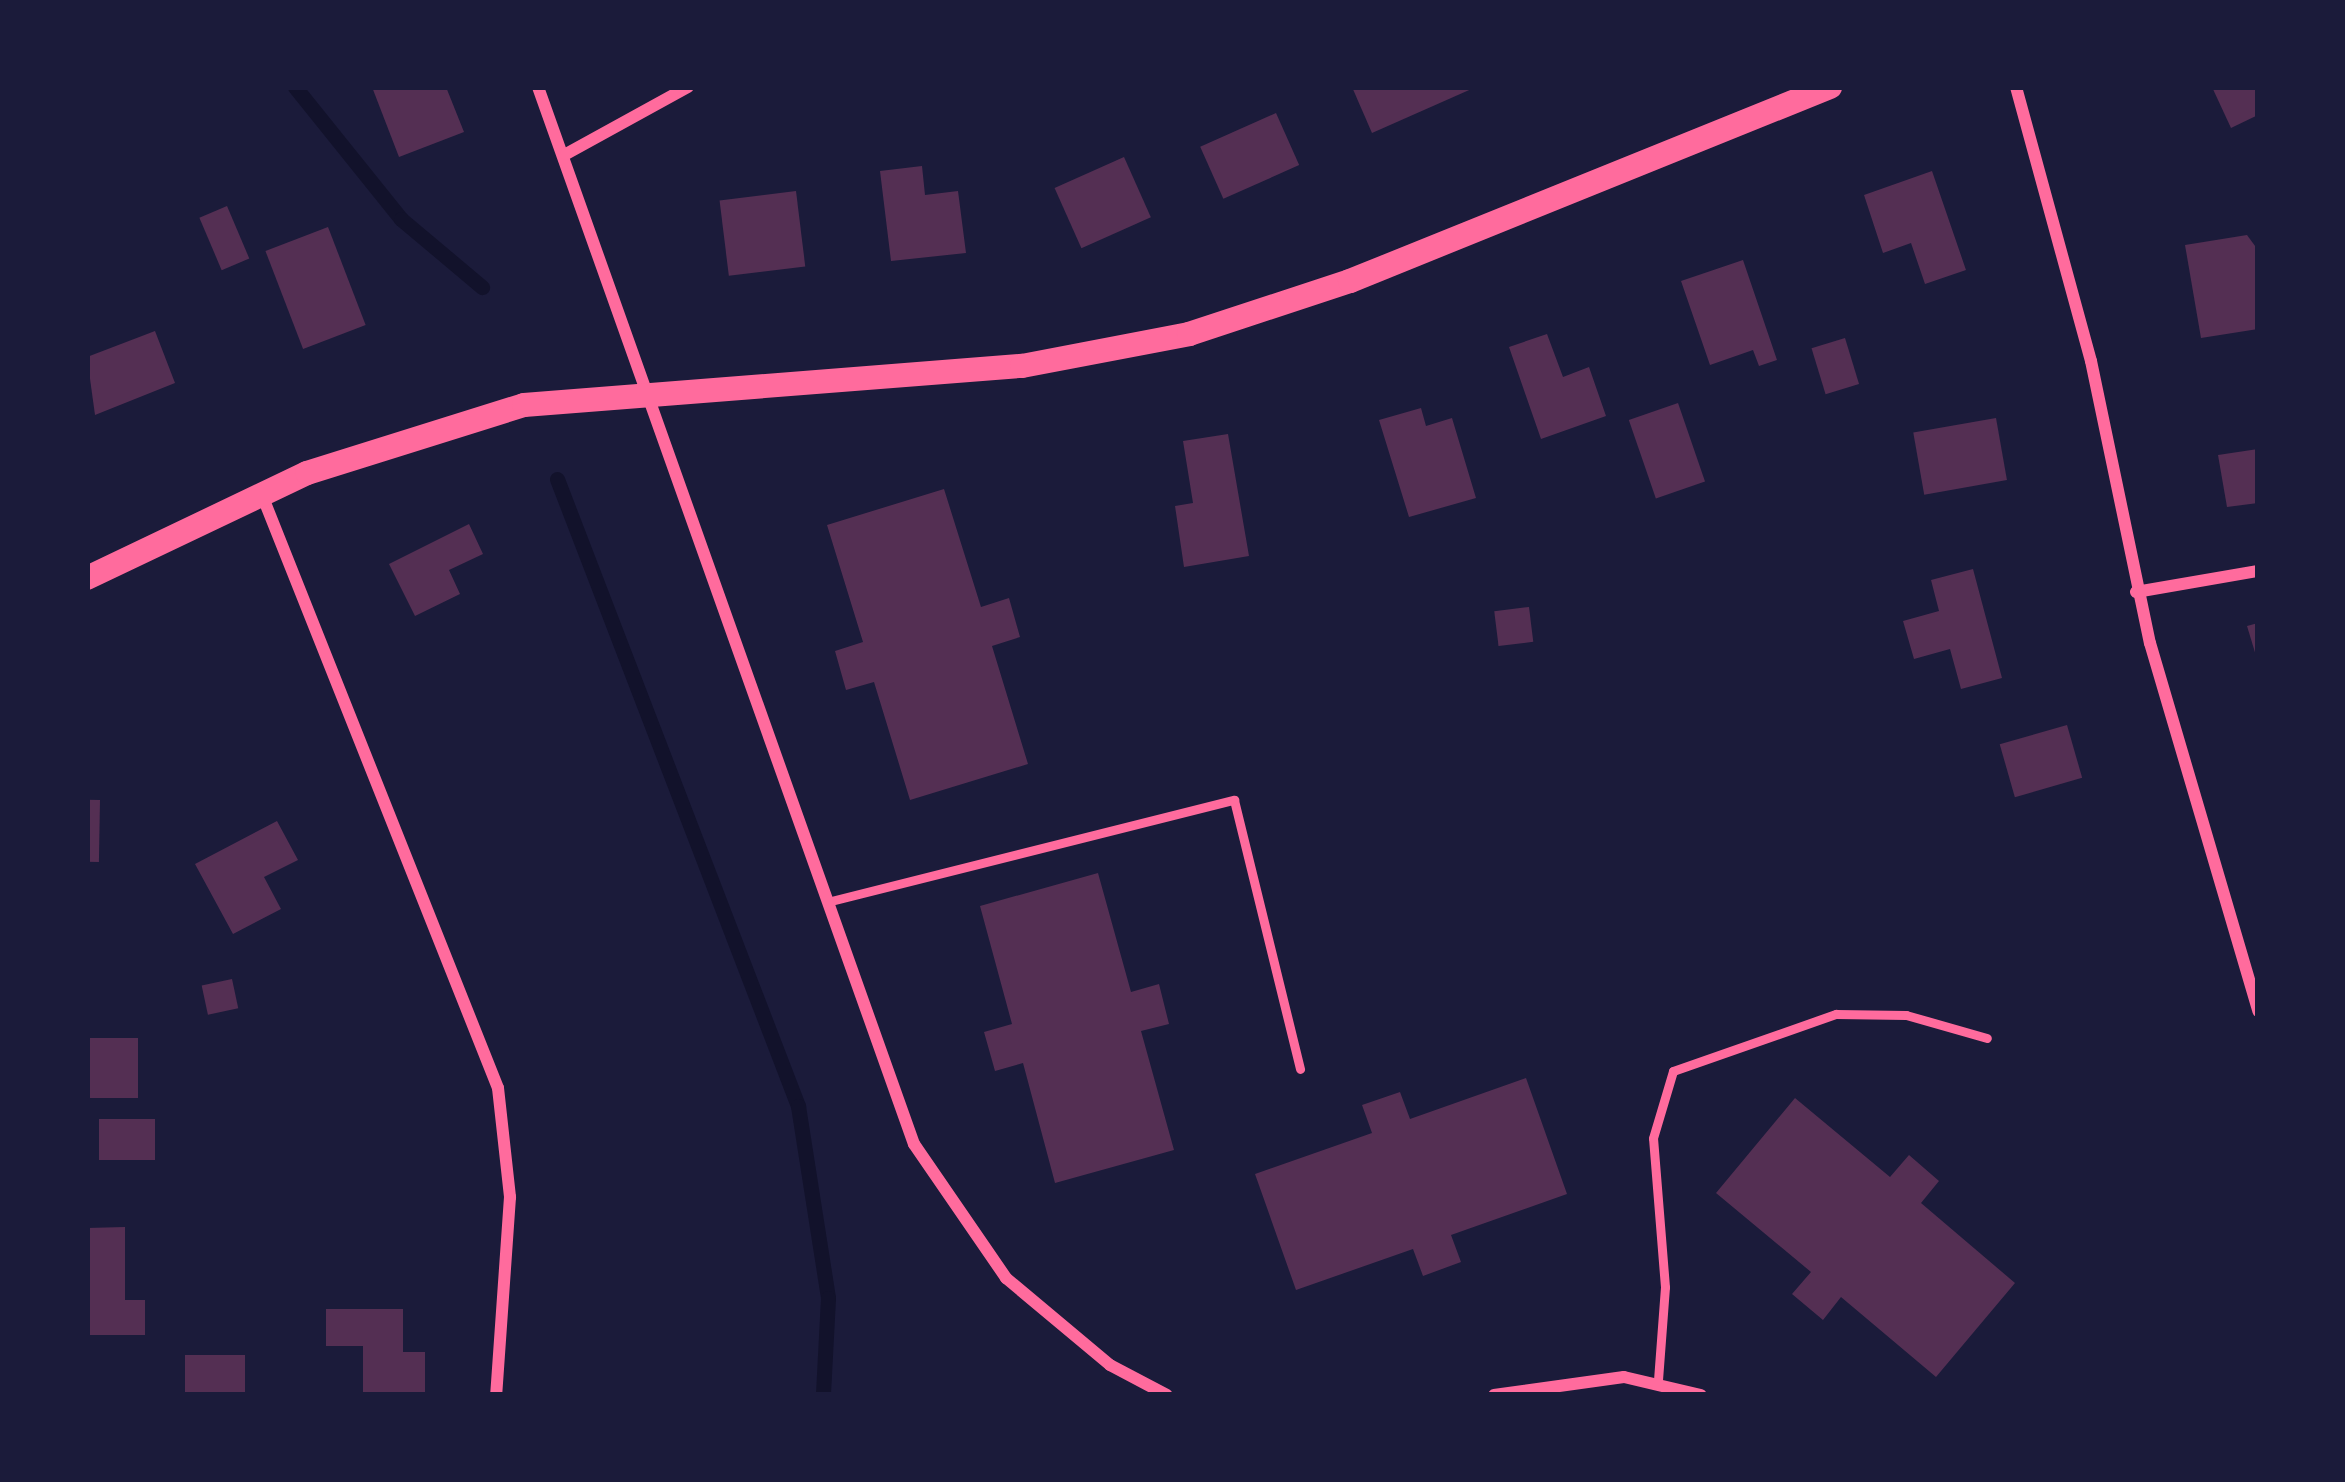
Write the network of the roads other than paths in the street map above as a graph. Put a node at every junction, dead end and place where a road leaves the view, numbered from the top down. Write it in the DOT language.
graph roads {
  1 [pos="538,87"];
  2 [pos="688,87"];
  3 [pos="1830,87"];
  4 [pos="2016,87"];
  5 [pos="566,154"];
  6 [pos="646,388"];
  7 [pos="262,494"];
  8 [pos="2258,571"];
  9 [pos="87,578"];
  10 [pos="2136,592"];
  11 [pos="822,904"];
  12 [pos="2258,1011"];
  13 [pos="1988,1038"];
  14 [pos="1300,1069"];
  15 [pos="1658,1380"];
  16 [pos="496,1395"];
  17 [pos="1167,1395"];
  18 [pos="1494,1395"];
  19 [pos="1701,1395"];
  1 -- 5 [label="street"];
  2 -- 5 [label="street"];
  3 -- 6 [label="main road"];
  4 -- 10 [label="street"];
  5 -- 6 [label="street"];
  6 -- 7 [label="main road"];
  6 -- 11 [label="street"];
  7 -- 9 [label="main road"];
  7 -- 16 [label="street"];
  8 -- 10 [label="street"];
  10 -- 12 [label="street"];
  11 -- 14 [label="lane"];
  11 -- 17 [label="street"];
  13 -- 15 [label="lane"];
  15 -- 18 [label="street"];
  15 -- 19 [label="street"];
}
